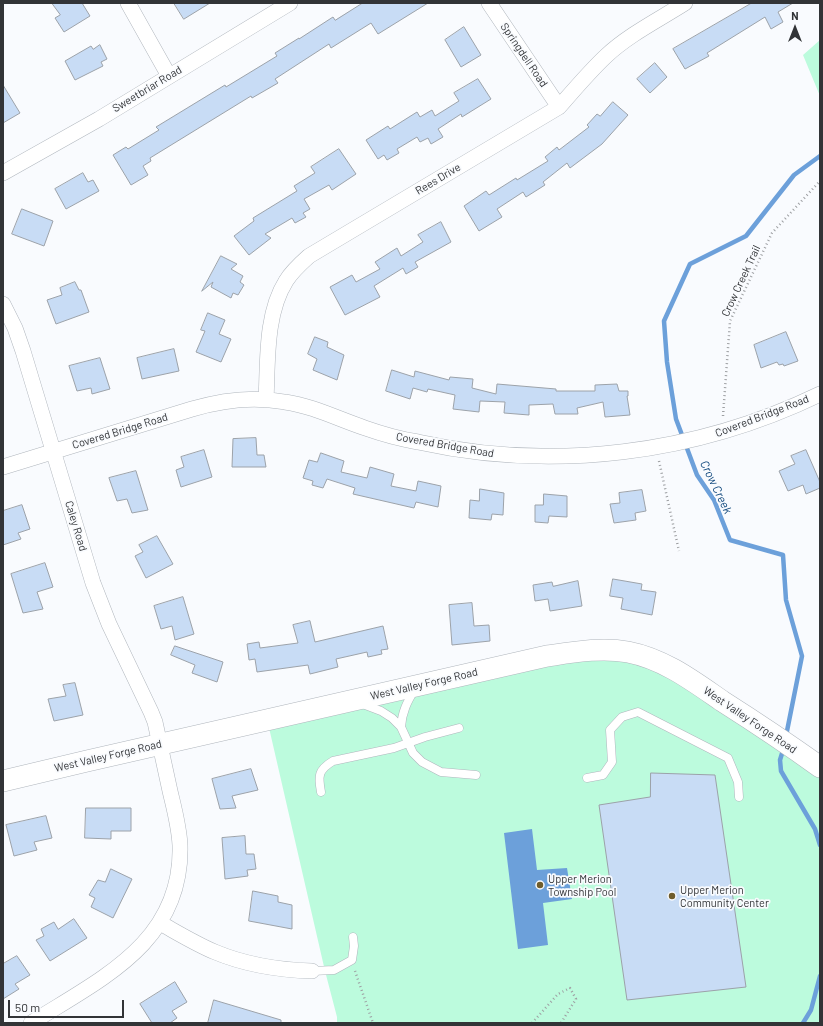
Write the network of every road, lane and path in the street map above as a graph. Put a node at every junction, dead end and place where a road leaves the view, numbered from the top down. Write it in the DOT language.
graph roads {
  1 [pos="128,3"];
  2 [pos="290,3"];
  3 [pos="489,3"];
  4 [pos="685,3"];
  5 [pos="169,76"];
  6 [pos="558,108"];
  7 [pos="3,173"];
  8 [pos="820,181"];
  9 [pos="3,304"];
  10 [pos="820,394"];
  11 [pos="266,400"];
  12 [pos="722,432"];
  13 [pos="656,447"];
  14 [pos="54,452"];
  15 [pos="3,468"];
  16 [pos="679,551"];
  17 [pos="417,685"];
  18 [pos="352,700"];
  19 [pos="401,727"];
  20 [pos="459,728"];
  21 [pos="408,743"];
  22 [pos="160,744"];
  23 [pos="820,767"];
  24 [pos="476,775"];
  25 [pos="587,778"];
  26 [pos="3,781"];
  27 [pos="321,792"];
  28 [pos="739,797"];
  29 [pos="160,923"];
  30 [pos="353,937"];
  31 [pos="352,960"];
  32 [pos="312,971"];
  33 [pos="31,1023"];
  34 [pos="373,1023"];
  35 [pos="532,1023"];
  36 [pos="561,1023"];
  1 -- 5 [label="street"];
  2 -- 5 [label="street, Sweetbriar Road"];
  3 -- 6 [label="street, Springdell Road"];
  4 -- 6 [label="street, Rees Drive"];
  5 -- 7 [label="street, Sweetbriar Road"];
  6 -- 11 [label="street, Rees Drive"];
  8 -- 12 [label="path, Crow Creek Trail"];
  9 -- 14 [label="street, Caley Road"];
  10 -- 12 [label="street, Covered Bridge Road"];
  11 -- 13 [label="street, Covered Bridge Road"];
  11 -- 14 [label="street, Covered Bridge Road"];
  12 -- 13 [label="street, Covered Bridge Road"];
  13 -- 16 [label="path"];
  14 -- 15 [label="street, Covered Bridge Road"];
  14 -- 22 [label="street, Caley Road"];
  17 -- 18 [label="main road, West Valley Forge Road"];
  17 -- 19 [label="lane"];
  17 -- 23 [label="main road, West Valley Forge Road"];
  18 -- 19 [label="lane"];
  18 -- 22 [label="main road, West Valley Forge Road"];
  19 -- 21 [label="lane"];
  20 -- 21 [label="lane"];
  21 -- 24 [label="lane"];
  21 -- 27 [label="lane"];
  22 -- 26 [label="main road, West Valley Forge Road"];
  22 -- 29 [label="street, Caley Road"];
  25 -- 28 [label="lane"];
  29 -- 32 [label="street"];
  29 -- 33 [label="street, Caley Road"];
  30 -- 31 [label="lane"];
  31 -- 32 [label="lane"];
  31 -- 34 [label="path"];
  35 -- 36 [label="path"];
}
